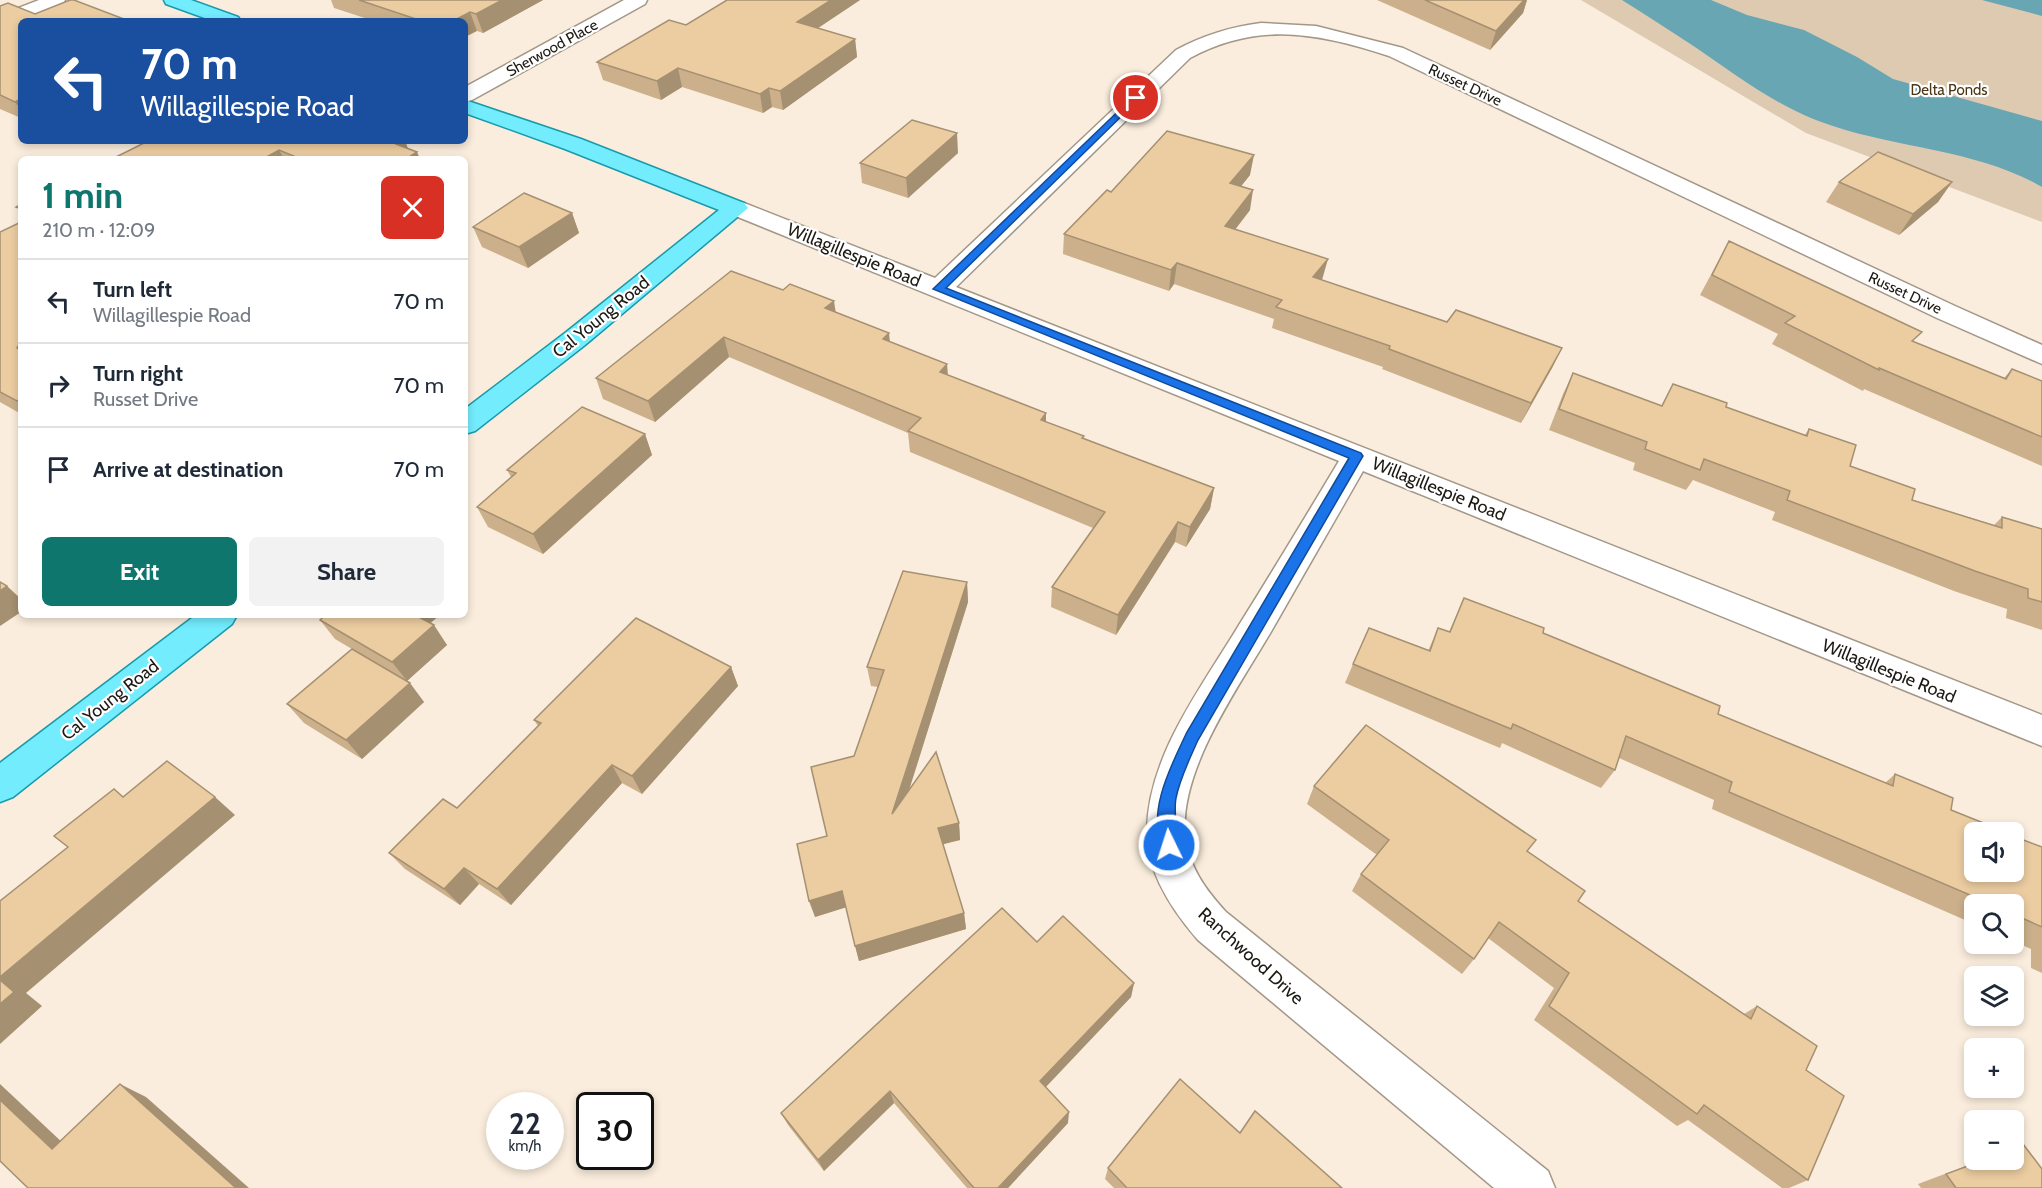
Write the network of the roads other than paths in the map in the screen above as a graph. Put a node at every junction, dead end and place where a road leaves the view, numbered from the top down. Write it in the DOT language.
graph roads {
  1 [pos="56,0"];
  2 [pos="175,0"];
  3 [pos="638,0"];
  4 [pos="223,18"];
  5 [pos="0,22"];
  6 [pos="468,94"];
  7 [pos="468,107"];
  8 [pos="736,208"];
  9 [pos="939,289"];
  10 [pos="2042,355"];
  11 [pos="468,422"];
  12 [pos="1357,456"];
  13 [pos="216,618"];
  14 [pos="2042,732"];
  15 [pos="0,785"];
  16 [pos="1531,1188"];
  1 -- 5 [label="street"];
  2 -- 4 [label="main road"];
  3 -- 6 [label="street, Sherwood Place"];
  7 -- 8 [label="main road, Willagillespie Road"];
  8 -- 9 [label="street, Willagillespie Road"];
  8 -- 11 [label="main road, Cal Young Road"];
  9 -- 10 [label="street, Russet Drive"];
  9 -- 12 [label="street, Willagillespie Road"];
  12 -- 14 [label="street, Willagillespie Road"];
  12 -- 16 [label="street, Ranchwood Drive"];
  13 -- 15 [label="main road, Cal Young Road"];
}
